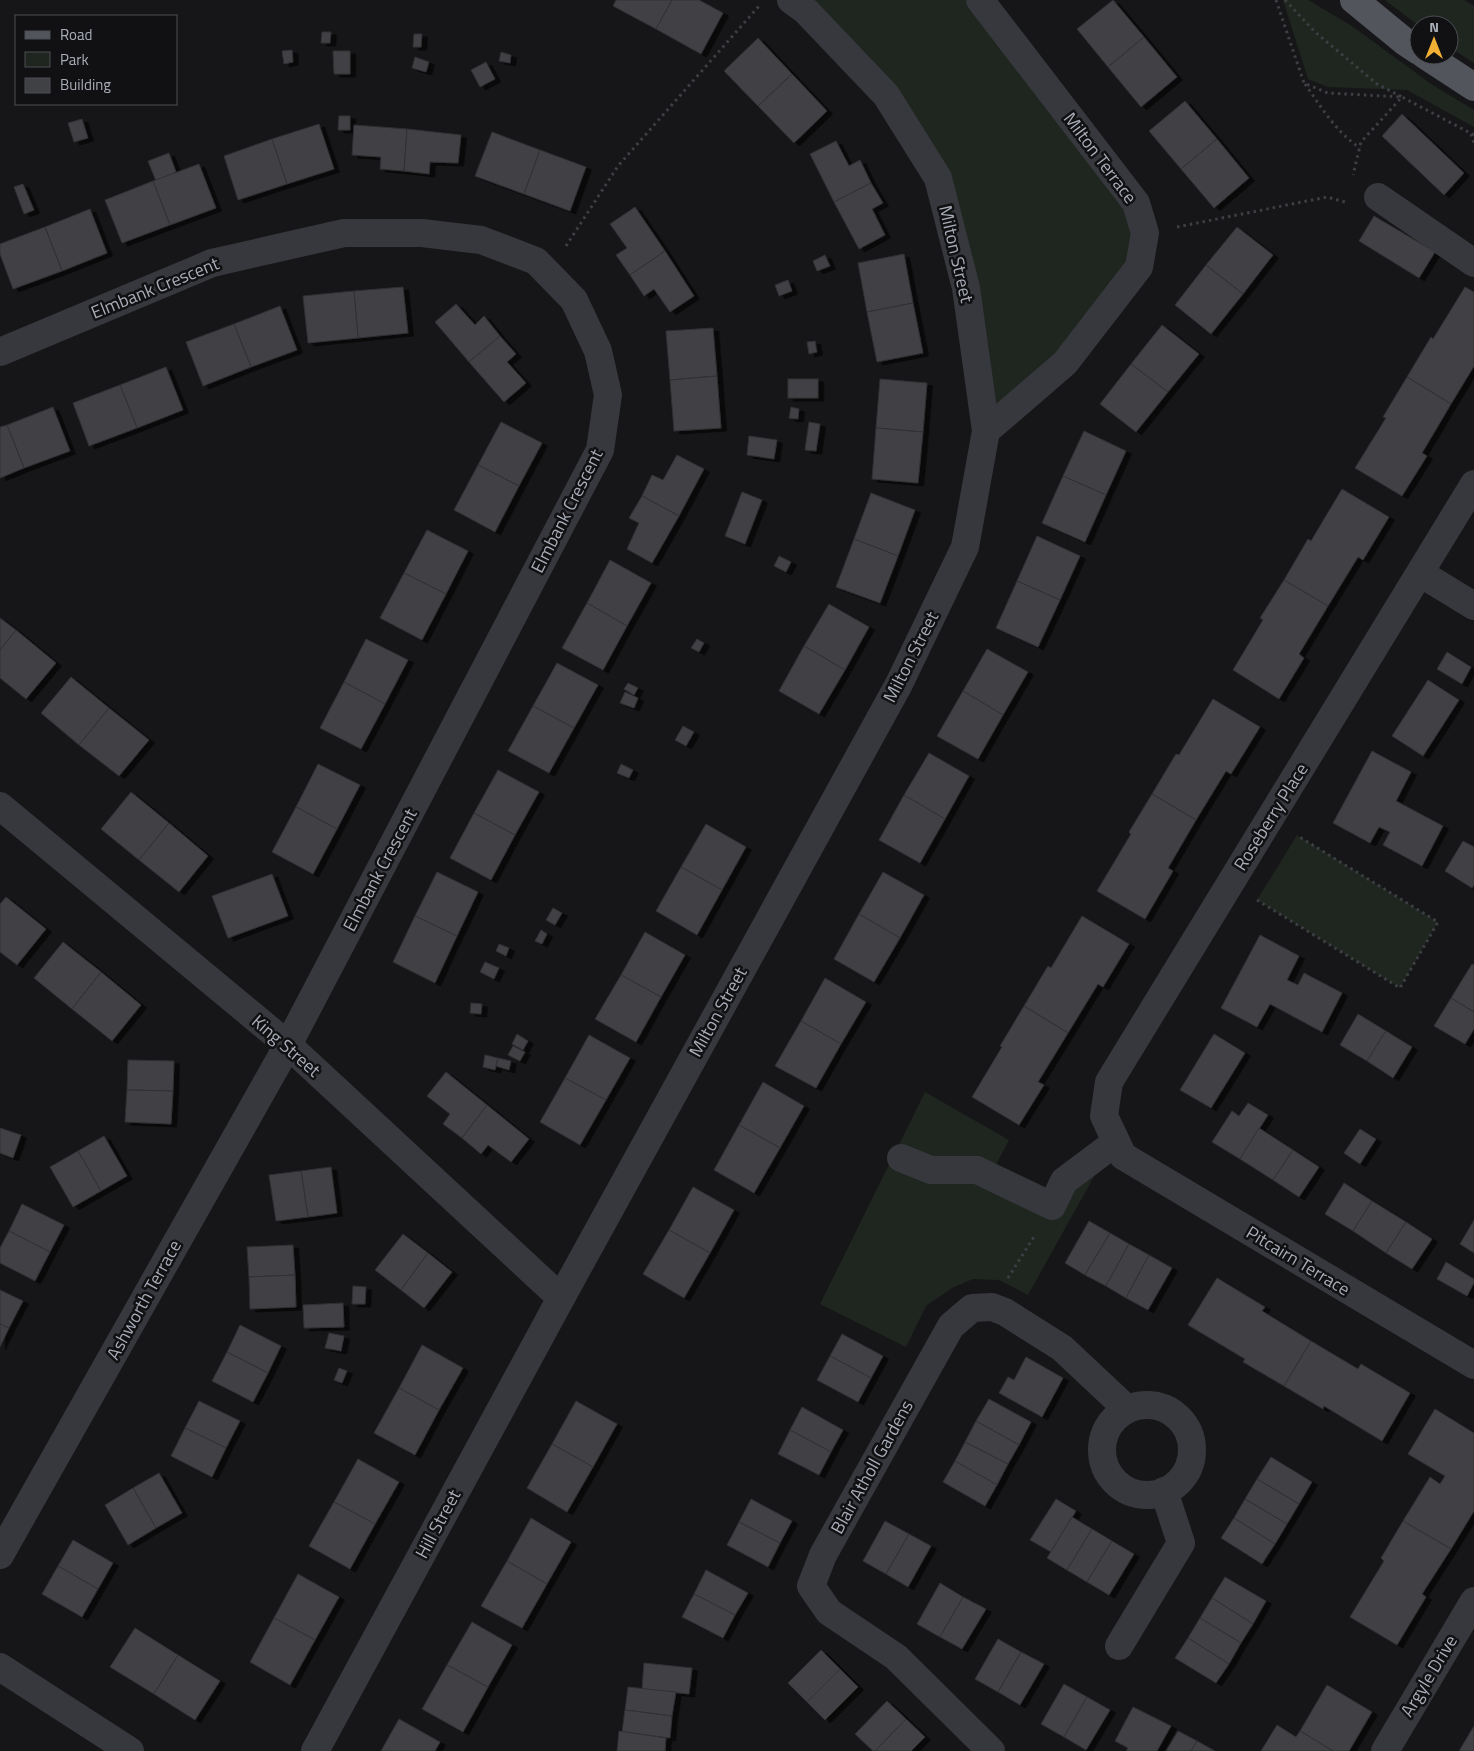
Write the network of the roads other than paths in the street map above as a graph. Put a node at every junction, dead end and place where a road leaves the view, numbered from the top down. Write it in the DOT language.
graph roads {
  1 [pos="790,0"];
  2 [pos="980,0"];
  3 [pos="1354,0"];
  4 [pos="1409,44"];
  5 [pos="1440,65"];
  6 [pos="1474,87"];
  7 [pos="1378,198"];
  8 [pos="1474,263"];
  9 [pos="0,352"];
  10 [pos="986,431"];
  11 [pos="1474,484"];
  12 [pos="1420,573"];
  13 [pos="1474,606"];
  14 [pos="0,806"];
  15 [pos="288,1045"];
  16 [pos="1119,1149"];
  17 [pos="901,1158"];
  18 [pos="561,1298"];
  19 [pos="1474,1366"];
  20 [pos="1126,1408"];
  21 [pos="1164,1491"];
  22 [pos="0,1555"];
  23 [pos="1474,1601"];
  24 [pos="1119,1646"];
  25 [pos="0,1667"];
  26 [pos="130,1751"];
  27 [pos="315,1751"];
  28 [pos="991,1751"];
  29 [pos="1385,1751"];
  1 -- 10 [label="street, Milton Street"];
  2 -- 10 [label="street, Milton Terrace"];
  3 -- 4 [label="main road"];
  5 -- 6 [label="main road"];
  7 -- 8 [label="street"];
  9 -- 15 [label="street, Elmbank Crescent"];
  10 -- 18 [label="street, Milton Street"];
  11 -- 12 [label="street, Roseberry Place"];
  12 -- 13 [label="street"];
  12 -- 16 [label="street, Roseberry Place"];
  14 -- 15 [label="street, King Street"];
  15 -- 18 [label="street, King Street"];
  15 -- 22 [label="street, Ashworth Terrace"];
  16 -- 17 [label="street"];
  16 -- 19 [label="street, Pitcairn Terrace"];
  18 -- 27 [label="street, Hill Street"];
  20 -- 21 [label="street"];
  20 -- 21 [label="street"];
  20 -- 28 [label="street, Blair Atholl Gardens"];
  21 -- 24 [label="street"];
  23 -- 29 [label="street, Argyle Drive"];
  25 -- 26 [label="street"];
}
